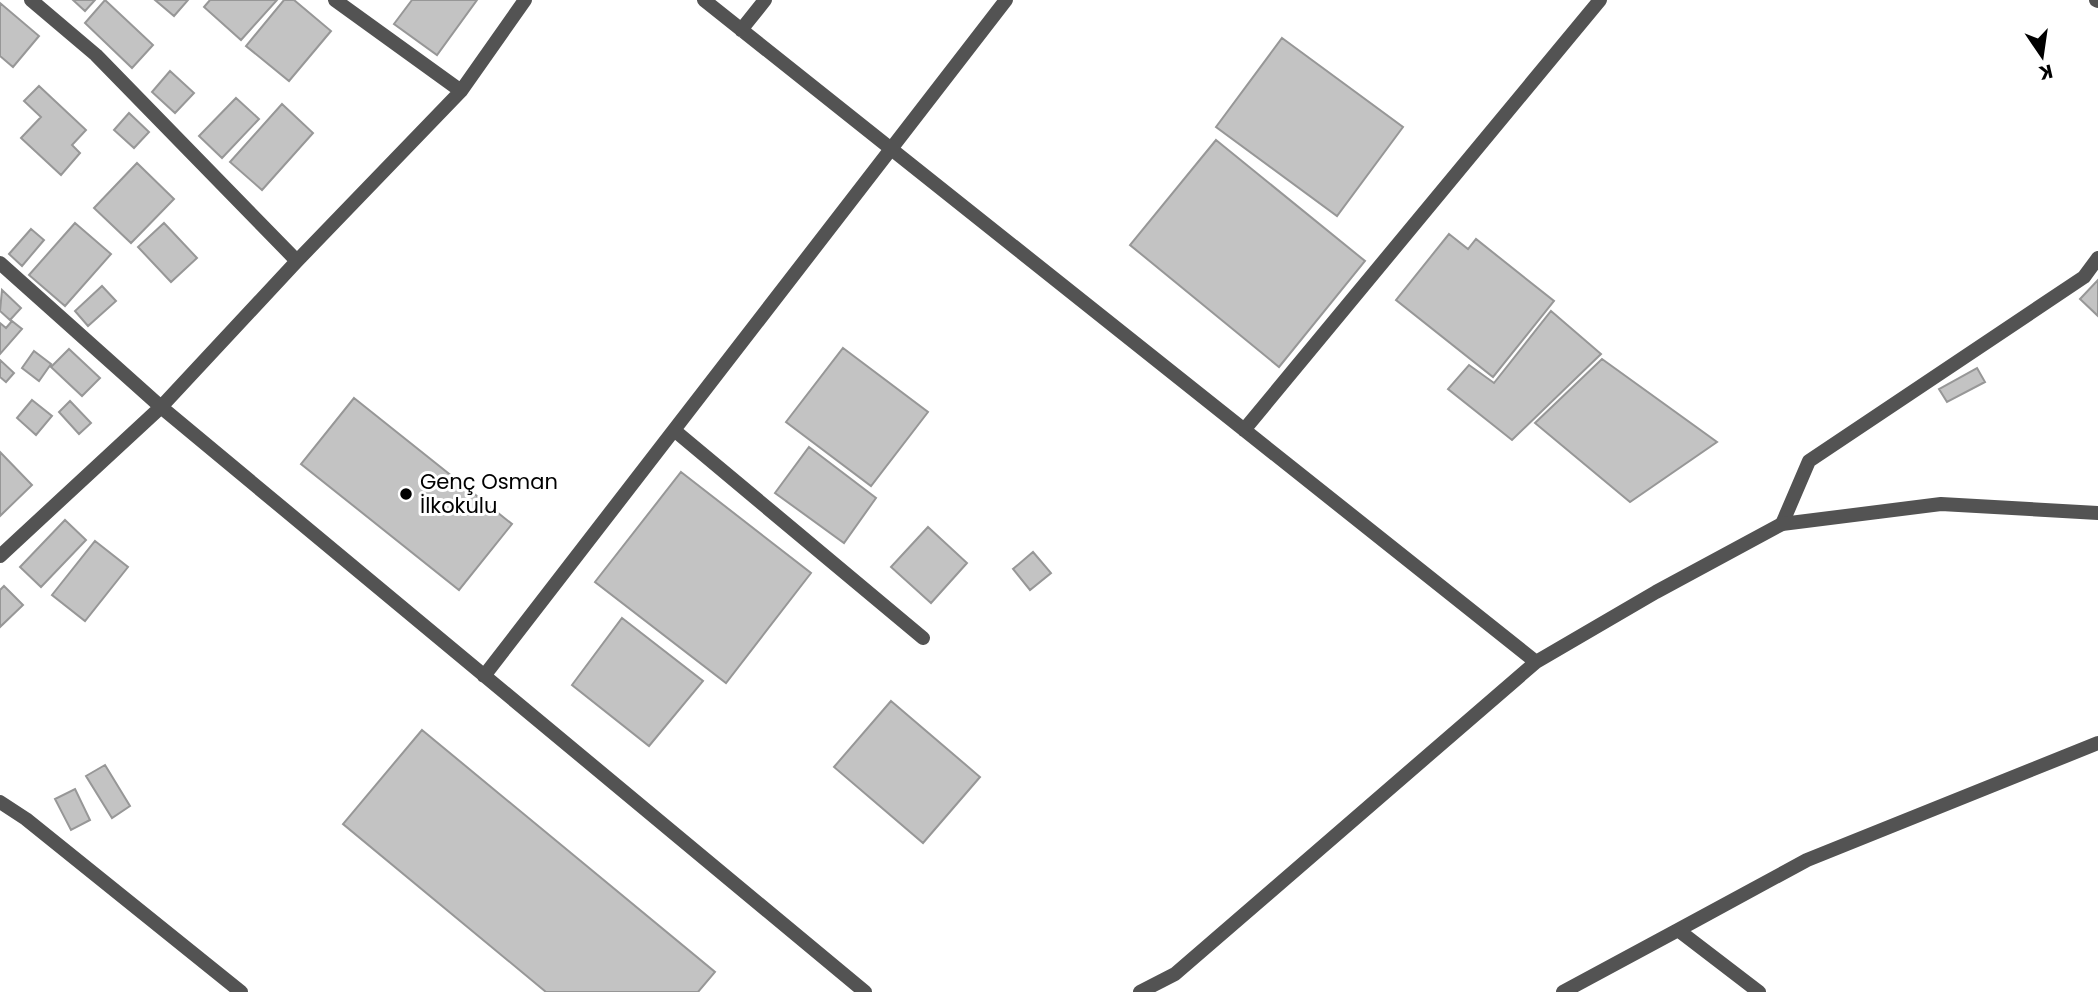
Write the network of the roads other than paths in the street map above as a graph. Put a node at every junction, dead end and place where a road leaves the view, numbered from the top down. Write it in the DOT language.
graph roads {
  1 [pos="31,0"];
  2 [pos="335,0"];
  3 [pos="526,0"];
  4 [pos="704,0"];
  5 [pos="765,0"];
  6 [pos="1006,0"];
  7 [pos="1600,0"];
  8 [pos="741,30"];
  9 [pos="461,91"];
  10 [pos="891,149"];
  11 [pos="2098,258"];
  12 [pos="297,261"];
  13 [pos="0,263"];
  14 [pos="161,407"];
  15 [pos="674,430"];
  16 [pos="1244,430"];
  17 [pos="2098,513"];
  18 [pos="1782,524"];
  19 [pos="0,556"];
  20 [pos="923,638"];
  21 [pos="1536,662"];
  22 [pos="484,676"];
  23 [pos="2098,743"];
  24 [pos="0,802"];
  25 [pos="1678,930"];
  26 [pos="242,992"];
  27 [pos="865,992"];
  28 [pos="1140,992"];
  29 [pos="1563,992"];
  30 [pos="1759,992"];
  1 -- 12 [label="street"];
  2 -- 9 [label="street"];
  3 -- 9 [label="street"];
  4 -- 8 [label="street"];
  5 -- 8 [label="street"];
  6 -- 10 [label="street"];
  7 -- 16 [label="street"];
  8 -- 10 [label="street"];
  9 -- 12 [label="street"];
  10 -- 15 [label="street"];
  10 -- 16 [label="street"];
  11 -- 18 [label="street"];
  12 -- 14 [label="street"];
  13 -- 14 [label="street"];
  14 -- 19 [label="street"];
  14 -- 22 [label="street"];
  15 -- 20 [label="street"];
  15 -- 22 [label="street"];
  16 -- 21 [label="street"];
  17 -- 18 [label="street"];
  18 -- 21 [label="street"];
  21 -- 28 [label="street"];
  22 -- 27 [label="street"];
  23 -- 25 [label="street"];
  24 -- 26 [label="street"];
  25 -- 29 [label="street"];
  25 -- 30 [label="street"];
}
